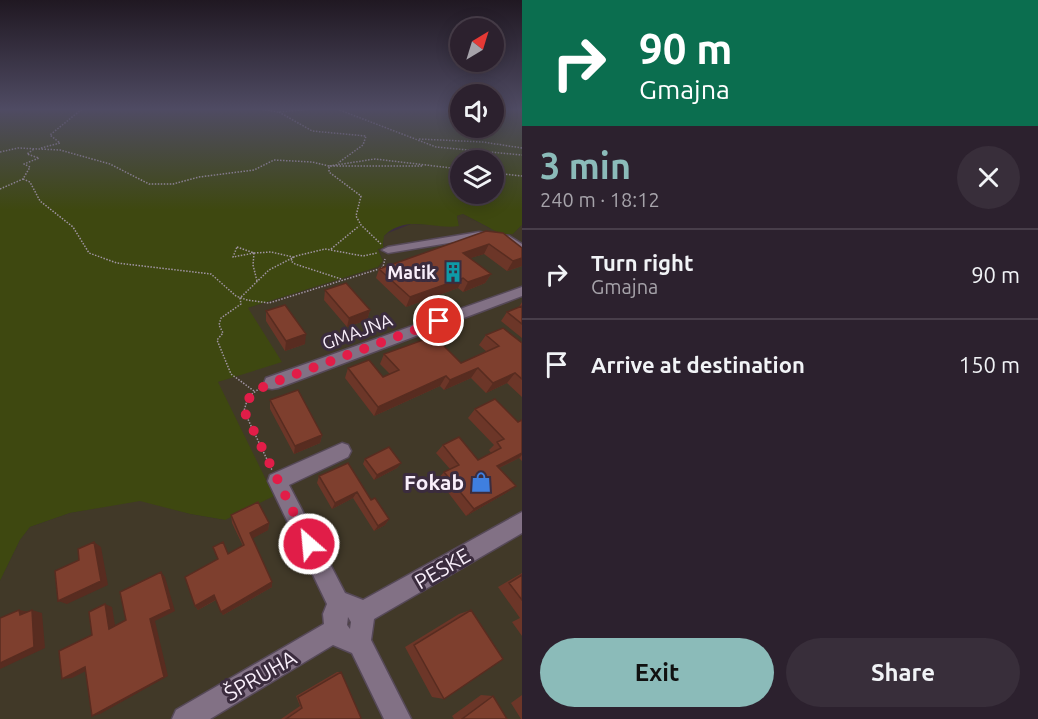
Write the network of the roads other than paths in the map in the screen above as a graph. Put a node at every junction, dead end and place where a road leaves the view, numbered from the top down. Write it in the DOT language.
graph roads {
  1 [pos="522,249"];
  2 [pos="388,250"];
  3 [pos="522,291"];
  4 [pos="272,383"];
  5 [pos="342,451"];
  6 [pos="522,522"];
  7 [pos="351,610"];
  8 [pos="347,635"];
  9 [pos="184,719"];
  10 [pos="398,719"];
  1 -- 2 [label="street"];
  3 -- 4 [label="street, GMAJNA"];
  5 -- 7 [label="street"];
  6 -- 7 [label="street, PESKE"];
  7 -- 8 [label="street"];
  8 -- 9 [label="street, ŠPRUHA"];
  8 -- 10 [label="street"];
}
